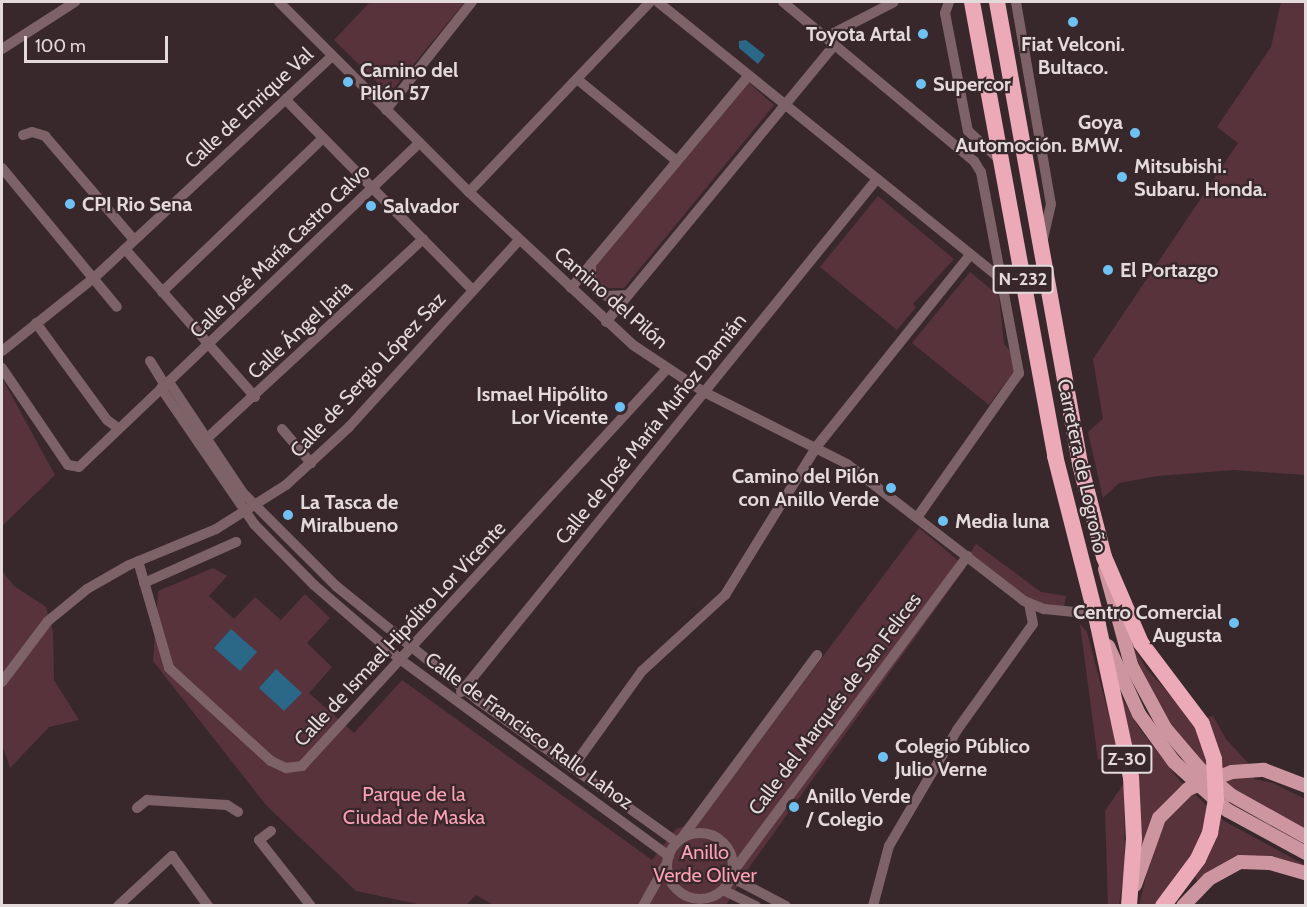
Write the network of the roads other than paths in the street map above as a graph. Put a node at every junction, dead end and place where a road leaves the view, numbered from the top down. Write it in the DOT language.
graph roads {
  1 [pos="75,2"];
  2 [pos="279,2"];
  3 [pos="472,2"];
  4 [pos="650,2"];
  5 [pos="658,2"];
  6 [pos="783,2"];
  7 [pos="894,2"];
  8 [pos="949,2"];
  9 [pos="972,2"];
  10 [pos="997,2"];
  11 [pos="1016,2"];
  12 [pos="830,41"];
  13 [pos="2,50"];
  14 [pos="332,56"];
  15 [pos="748,76"];
  16 [pos="577,79"];
  17 [pos="285,99"];
  18 [pos="783,105"];
  19 [pos="386,110"];
  20 [pos="23,135"];
  21 [pos="323,138"];
  22 [pos="419,143"];
  23 [pos="1000,159"];
  24 [pos="677,161"];
  25 [pos="2,168"];
  26 [pos="876,180"];
  27 [pos="371,189"];
  28 [pos="469,192"];
  29 [pos="423,239"];
  30 [pos="134,240"];
  31 [pos="519,240"];
  32 [pos="1040,245"];
  33 [pos="125,249"];
  34 [pos="969,256"];
  35 [pos="591,263"];
  36 [pos="95,276"];
  37 [pos="1002,280"];
  38 [pos="571,288"];
  39 [pos="472,289"];
  40 [pos="162,292"];
  41 [pos="628,295"];
  42 [pos="117,307"];
  43 [pos="606,322"];
  44 [pos="36,323"];
  45 [pos="208,344"];
  46 [pos="2,351"];
  47 [pos="150,361"];
  48 [pos="2,369"];
  49 [pos="666,370"];
  50 [pos="165,385"];
  51 [pos="704,392"];
  52 [pos="255,397"];
  53 [pos="118,428"];
  54 [pos="282,429"];
  55 [pos="203,442"];
  56 [pos="817,446"];
  57 [pos="311,463"];
  58 [pos="257,507"];
  59 [pos="246,513"];
  60 [pos="918,516"];
  61 [pos="236,542"];
  62 [pos="967,556"];
  63 [pos="1104,557"];
  64 [pos="138,561"];
  65 [pos="144,583"];
  66 [pos="1029,603"];
  67 [pos="1097,620"];
  68 [pos="411,649"];
  69 [pos="817,655"];
  70 [pos="401,660"];
  71 [pos="2,682"];
  72 [pos="462,688"];
  73 [pos="457,703"];
  74 [pos="572,768"];
  75 [pos="1305,786"];
  76 [pos="137,808"];
  77 [pos="238,812"];
  78 [pos="271,831"];
  79 [pos="1305,837"];
  80 [pos="679,841"];
  81 [pos="1305,853"];
  82 [pos="668,859"];
  83 [pos="1305,873"];
  84 [pos="732,875"];
  85 [pos="719,893"];
  86 [pos="1131,901"];
  87 [pos="205,904"];
  88 [pos="118,906"];
  89 [pos="311,906"];
  90 [pos="643,906"];
  91 [pos="708,906"];
  92 [pos="756,906"];
  93 [pos="786,906"];
  94 [pos="873,906"];
  95 [pos="1163,906"];
  96 [pos="1183,906"];
  1 -- 13 [label="street"];
  2 -- 14 [label="street, Camino del Pilón"];
  3 -- 19 [label="street"];
  4 -- 16 [label="street"];
  5 -- 15 [label="street"];
  6 -- 12 [label="street"];
  7 -- 12 [label="street"];
  8 -- 23 [label="street"];
  9 -- 23 [label="highway, Carretera de Logroño / N-232"];
  10 -- 32 [label="highway, Carretera de Logroño / N-232"];
  11 -- 32 [label="street, Carretera de Logroño"];
  12 -- 18 [label="street"];
  12 -- 37 [label="street"];
  14 -- 17 [label="street, Calle de Enrique Val"];
  14 -- 19 [label="street, Camino del Pilón"];
  15 -- 18 [label="street"];
  15 -- 24 [label="street"];
  16 -- 24 [label="street"];
  16 -- 28 [label="street"];
  17 -- 21 [label="street"];
  17 -- 30 [label="street, Calle de Enrique Val"];
  18 -- 26 [label="street"];
  18 -- 41 [label="street"];
  19 -- 22 [label="street, Camino del Pilón"];
  20 -- 30 [label="street"];
  21 -- 27 [label="street"];
  21 -- 40 [label="street"];
  22 -- 27 [label="street, Calle José María Castro Calvo"];
  22 -- 28 [label="street, Camino del Pilón"];
  23 -- 67 [label="highway, Carretera de Logroño / N-232"];
  24 -- 35 [label="street"];
  25 -- 36 [label="street"];
  26 -- 34 [label="street"];
  26 -- 51 [label="street, Calle de José María Muñoz Damián"];
  27 -- 29 [label="street"];
  27 -- 45 [label="street, Calle José María Castro Calvo"];
  28 -- 31 [label="street, Camino del Pilón"];
  29 -- 39 [label="street"];
  29 -- 52 [label="street, Calle Ángel Jaria"];
  30 -- 33 [label="street, Calle de Enrique Val"];
  31 -- 38 [label="street, Camino del Pilón"];
  31 -- 39 [label="street, Calle de Sergio López Saz"];
  32 -- 63 [label="highway, Carretera de Logroño / N-232"];
  33 -- 36 [label="street, Calle de Enrique Val"];
  33 -- 40 [label="street"];
  34 -- 37 [label="street"];
  34 -- 56 [label="street"];
  35 -- 38 [label="street"];
  35 -- 41 [label="street"];
  36 -- 42 [label="street"];
  36 -- 44 [label="street, Calle de Enrique Val"];
  37 -- 60 [label="street"];
  38 -- 43 [label="street, Camino del Pilón"];
  39 -- 57 [label="street, Calle de Sergio López Saz"];
  40 -- 45 [label="street"];
  41 -- 43 [label="street"];
  43 -- 49 [label="street, Camino del Pilón"];
  44 -- 46 [label="street, Calle de Enrique Val"];
  44 -- 53 [label="street"];
  45 -- 50 [label="street, Calle José María Castro Calvo"];
  45 -- 52 [label="street"];
  47 -- 50 [label="street, Calle de Francisco Rallo Lahoz"];
  48 -- 53 [label="street, Calle José María Castro Calvo"];
  49 -- 51 [label="street, Camino del Pilón"];
  49 -- 68 [label="street, Calle de Ismael Hipólito Lor Vicente"];
  50 -- 53 [label="street, Calle José María Castro Calvo"];
  50 -- 55 [label="street, Calle de Francisco Rallo Lahoz"];
  51 -- 56 [label="street, Camino del Pilón"];
  51 -- 72 [label="street, Calle de José María Muñoz Damián"];
  52 -- 55 [label="street, Calle Ángel Jaria"];
  54 -- 57 [label="street"];
  55 -- 58 [label="street, Calle de Francisco Rallo Lahoz"];
  55 -- 59 [label="street, Calle de Francisco Rallo Lahoz"];
  56 -- 60 [label="street, Camino del Pilón"];
  56 -- 74 [label="street"];
  57 -- 58 [label="street, Calle de Sergio López Saz"];
  58 -- 59 [label="street, Calle de Sergio López Saz"];
  58 -- 68 [label="street, Calle de Francisco Rallo Lahoz"];
  59 -- 64 [label="street, Calle de Sergio López Saz"];
  59 -- 70 [label="street, Calle de Francisco Rallo Lahoz"];
  60 -- 62 [label="street, Camino del Pilón"];
  61 -- 65 [label="street"];
  62 -- 66 [label="street, Camino del Pilón"];
  62 -- 84 [label="street, Calle del Marqués de San Felices"];
  63 -- 79 [label="main road, Carretera de Logroño / N-232"];
  63 -- 95 [label="highway, bridge"];
  64 -- 65 [label="street, Calle de Ismael Hipólito Lor Vicente"];
  64 -- 71 [label="street, Calle de Sergio López Saz"];
  65 -- 70 [label="street, Calle de Ismael Hipólito Lor Vicente"];
  66 -- 67 [label="street, Camino del Pilón"];
  66 -- 94 [label="street"];
  67 -- 81 [label="main road, Carretera de Logroño"];
  67 -- 86 [label="highway, Z-30"];
  68 -- 70 [label="street, Calle de Ismael Hipólito Lor Vicente"];
  68 -- 72 [label="street, Calle de Francisco Rallo Lahoz"];
  69 -- 80 [label="street"];
  70 -- 73 [label="street, Calle de Francisco Rallo Lahoz"];
  72 -- 73 [label="street, Calle de José María Muñoz Damián"];
  72 -- 74 [label="street, Calle de Francisco Rallo Lahoz"];
  73 -- 82 [label="street, Calle de Francisco Rallo Lahoz"];
  74 -- 80 [label="street, Calle de Francisco Rallo Lahoz"];
  75 -- 86 [label="main road, Z-30, bridge"];
  76 -- 77 [label="street"];
  78 -- 89 [label="street"];
  80 -- 82 [label="street"];
  80 -- 84 [label="street"];
  82 -- 85 [label="street"];
  82 -- 90 [label="street"];
  83 -- 96 [label="main road"];
  84 -- 85 [label="street"];
  84 -- 93 [label="street"];
  85 -- 91 [label="street"];
  85 -- 92 [label="street"];
  87 -- 88 [label="street"];
}
